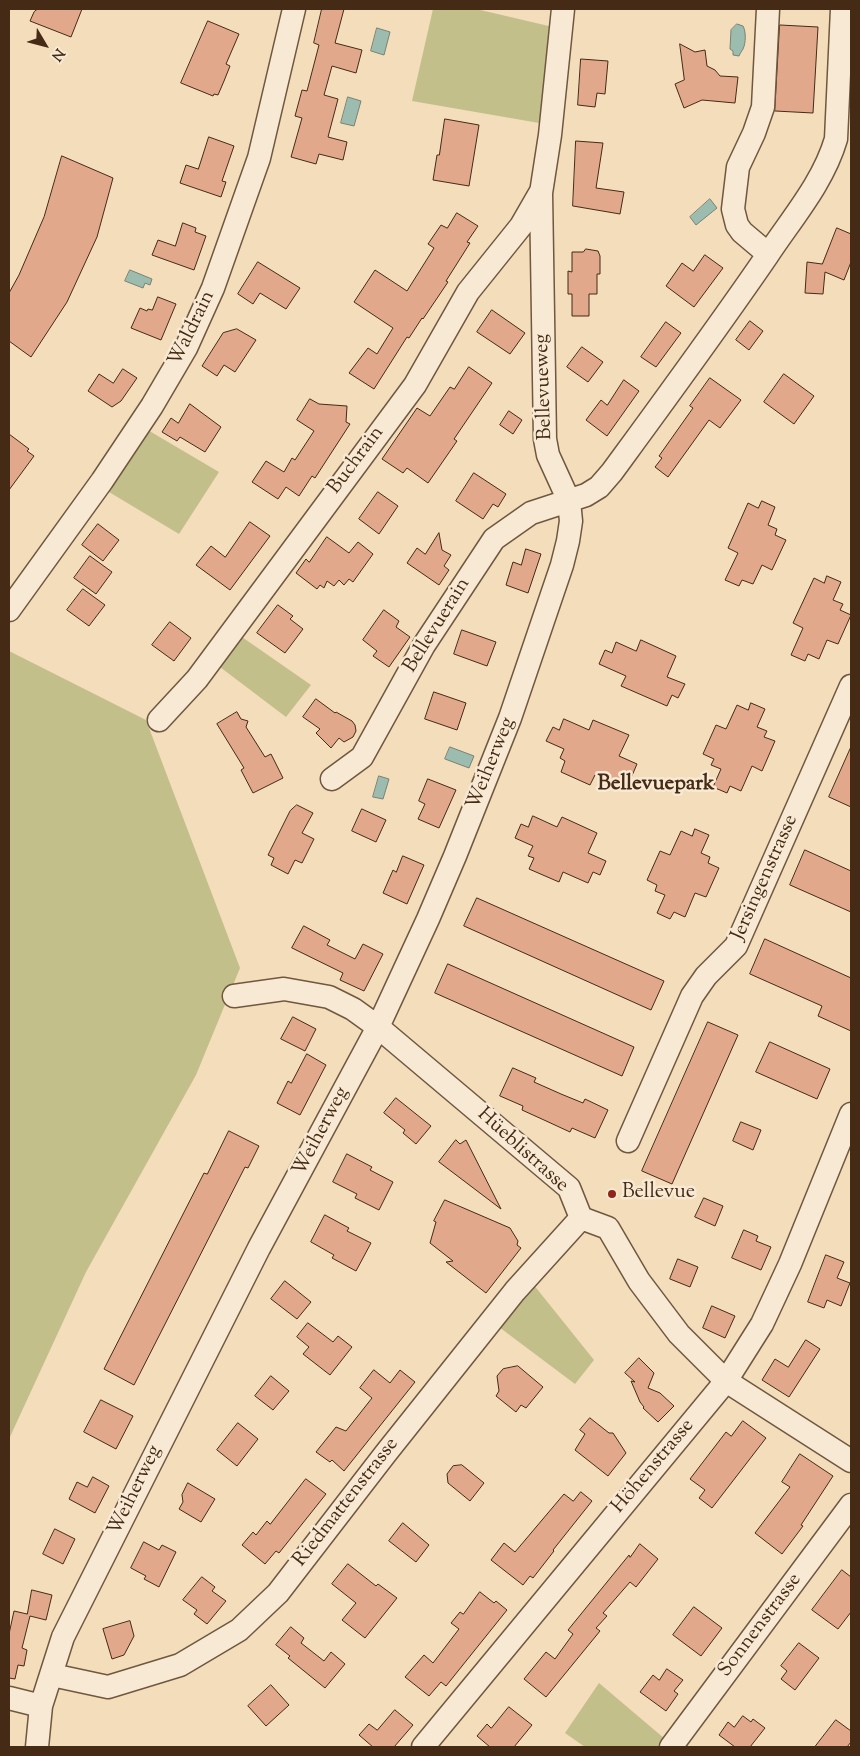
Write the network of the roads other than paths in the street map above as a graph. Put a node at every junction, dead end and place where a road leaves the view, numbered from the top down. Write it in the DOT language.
graph roads {
  1 [pos="294,9"];
  2 [pos="563,9"];
  3 [pos="768,9"];
  4 [pos="842,9"];
  5 [pos="541,193"];
  6 [pos="768,254"];
  7 [pos="569,501"];
  8 [pos="9,610"];
  9 [pos="851,686"];
  10 [pos="159,720"];
  11 [pos="844,722"];
  12 [pos="332,779"];
  13 [pos="234,996"];
  14 [pos="378,1027"];
  15 [pos="851,1114"];
  16 [pos="628,1141"];
  17 [pos="581,1218"];
  18 [pos="726,1381"];
  19 [pos="851,1461"];
  20 [pos="851,1506"];
  21 [pos="52,1675"];
  22 [pos="9,1698"];
  23 [pos="41,1706"];
  24 [pos="37,1747"];
  25 [pos="423,1747"];
  26 [pos="670,1747"];
  1 -- 8 [label="street, Waldrain"];
  2 -- 5 [label="street, Bellevueweg"];
  3 -- 6 [label="street"];
  4 -- 6 [label="street"];
  5 -- 7 [label="street, Bellevueweg"];
  5 -- 10 [label="street, Buchrain"];
  6 -- 7 [label="street"];
  7 -- 12 [label="street, Bellevuerain"];
  7 -- 14 [label="street, Weiherweg"];
  9 -- 11 [label="street, Jersingenstrasse"];
  11 -- 16 [label="street, Jersingenstrasse"];
  13 -- 14 [label="street, Hüeblistrasse"];
  14 -- 17 [label="street, Hüeblistrasse"];
  14 -- 21 [label="street, Weiherweg"];
  15 -- 18 [label="street, Höhenstrasse"];
  17 -- 18 [label="street"];
  17 -- 21 [label="street, Riedmattenstrasse"];
  18 -- 19 [label="street"];
  18 -- 25 [label="street, Höhenstrasse"];
  20 -- 26 [label="street, Sonnenstrasse"];
  21 -- 23 [label="street, Weiherweg"];
  22 -- 23 [label="street"];
  23 -- 24 [label="street, Weiherweg"];
}
